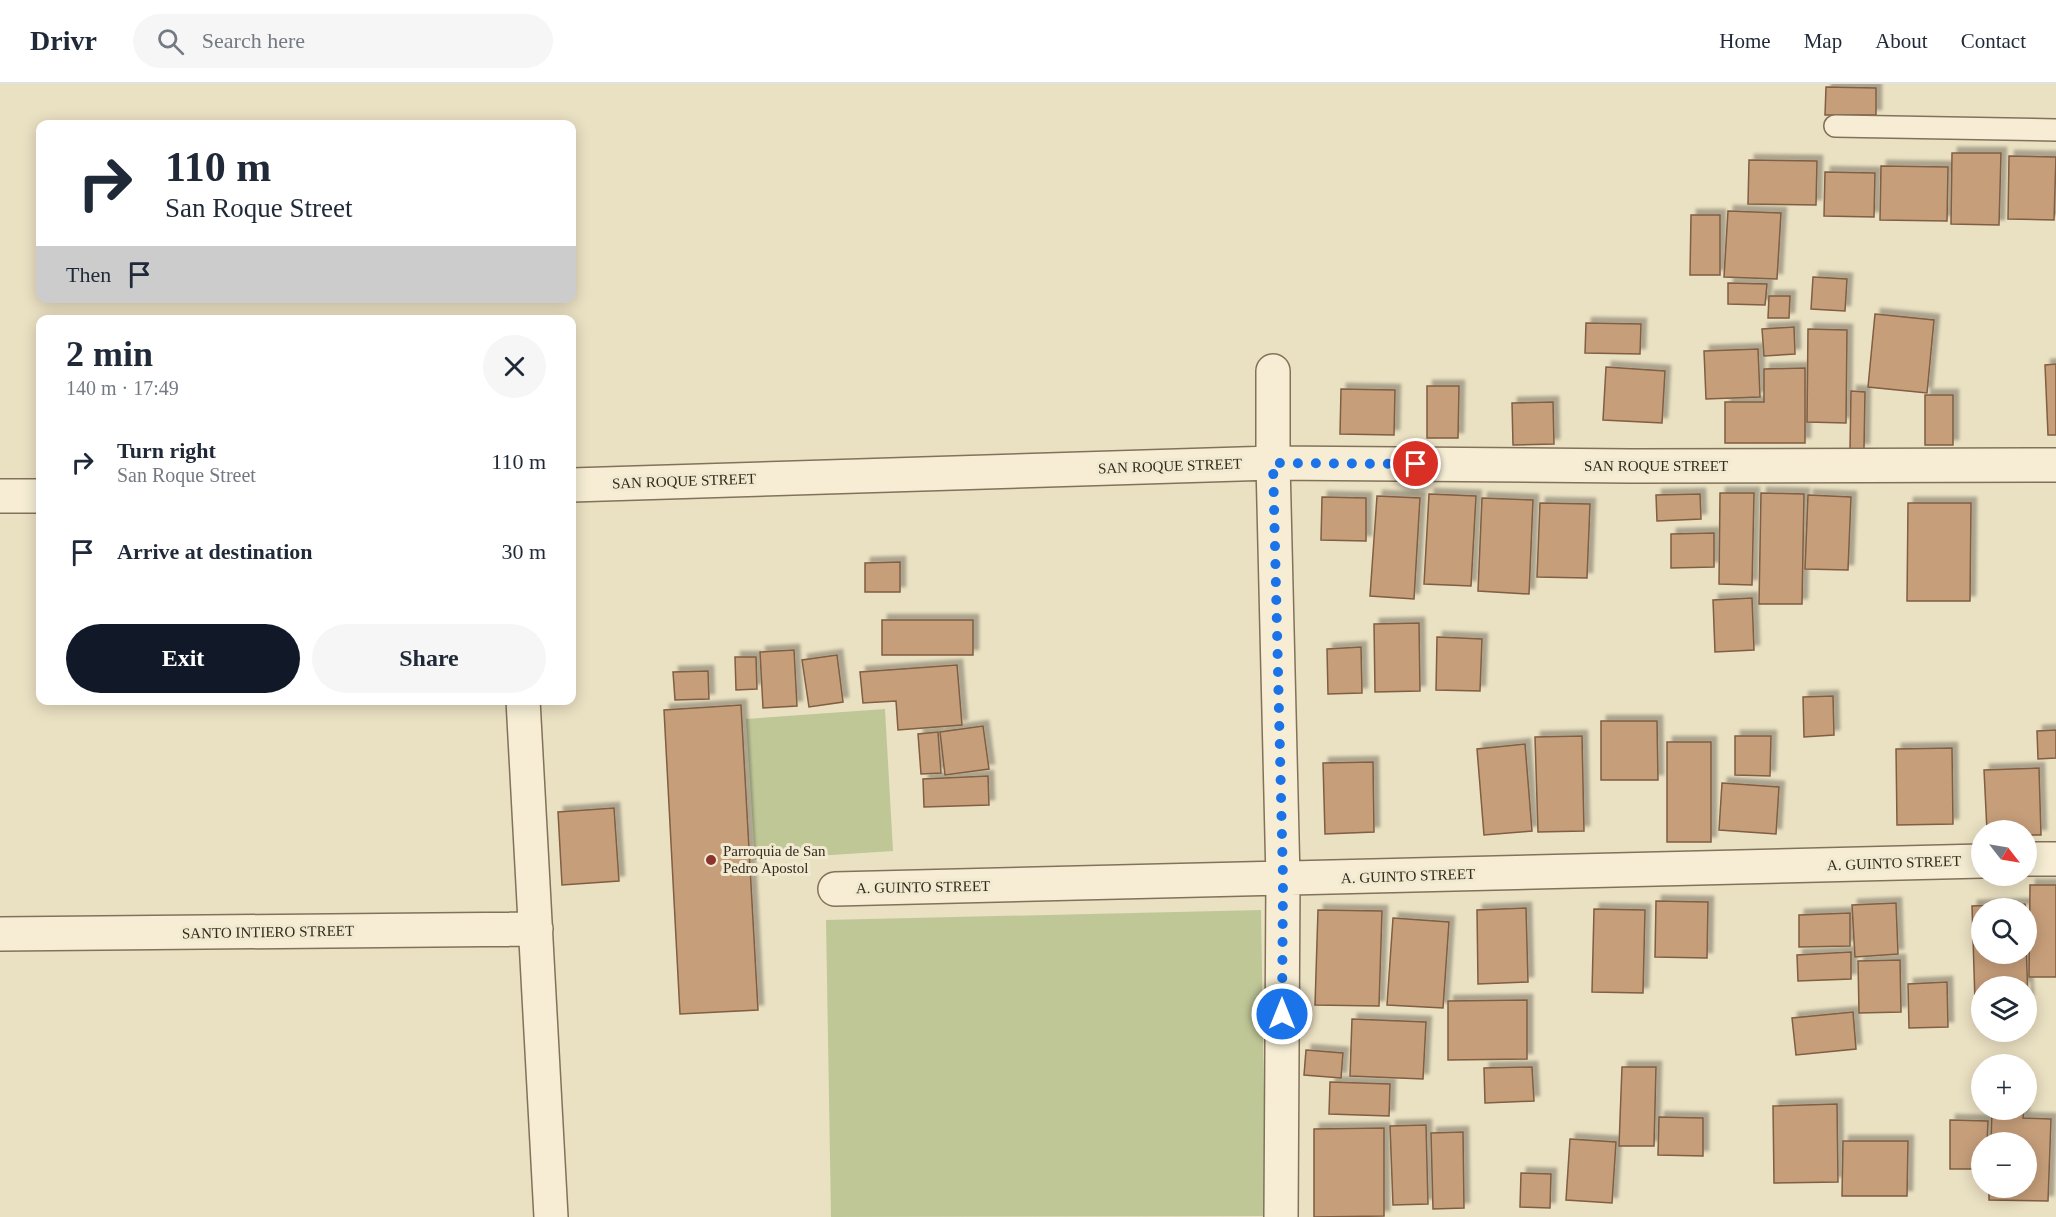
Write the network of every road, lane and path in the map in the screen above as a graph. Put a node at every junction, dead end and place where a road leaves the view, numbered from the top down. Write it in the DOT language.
graph roads {
  1 [pos="1835,126"];
  2 [pos="2056,130"];
  3 [pos="1273,371"];
  4 [pos="1273,463"];
  5 [pos="2056,465"];
  6 [pos="576,485"];
  7 [pos="0,496"];
  8 [pos="36,496"];
  9 [pos="523,705"];
  10 [pos="2037,859"];
  11 [pos="2056,859"];
  12 [pos="1971,861"];
  13 [pos="1283,879"];
  14 [pos="835,889"];
  15 [pos="536,929"];
  16 [pos="0,934"];
  17 [pos="550,1217"];
  18 [pos="1281,1217"];
  1 -- 2 [label="lane"];
  3 -- 4 [label="street"];
  4 -- 5 [label="street, SAN ROQUE STREET"];
  4 -- 6 [label="street, SAN ROQUE STREET"];
  4 -- 13 [label="street"];
  7 -- 8 [label="street"];
  9 -- 15 [label="street"];
  10 -- 11 [label="street"];
  12 -- 13 [label="street, A. GUINTO STREET"];
  13 -- 14 [label="street, A. GUINTO STREET"];
  13 -- 18 [label="street"];
  15 -- 16 [label="street, SANTO INTIERO STREET"];
  15 -- 17 [label="street"];
}
